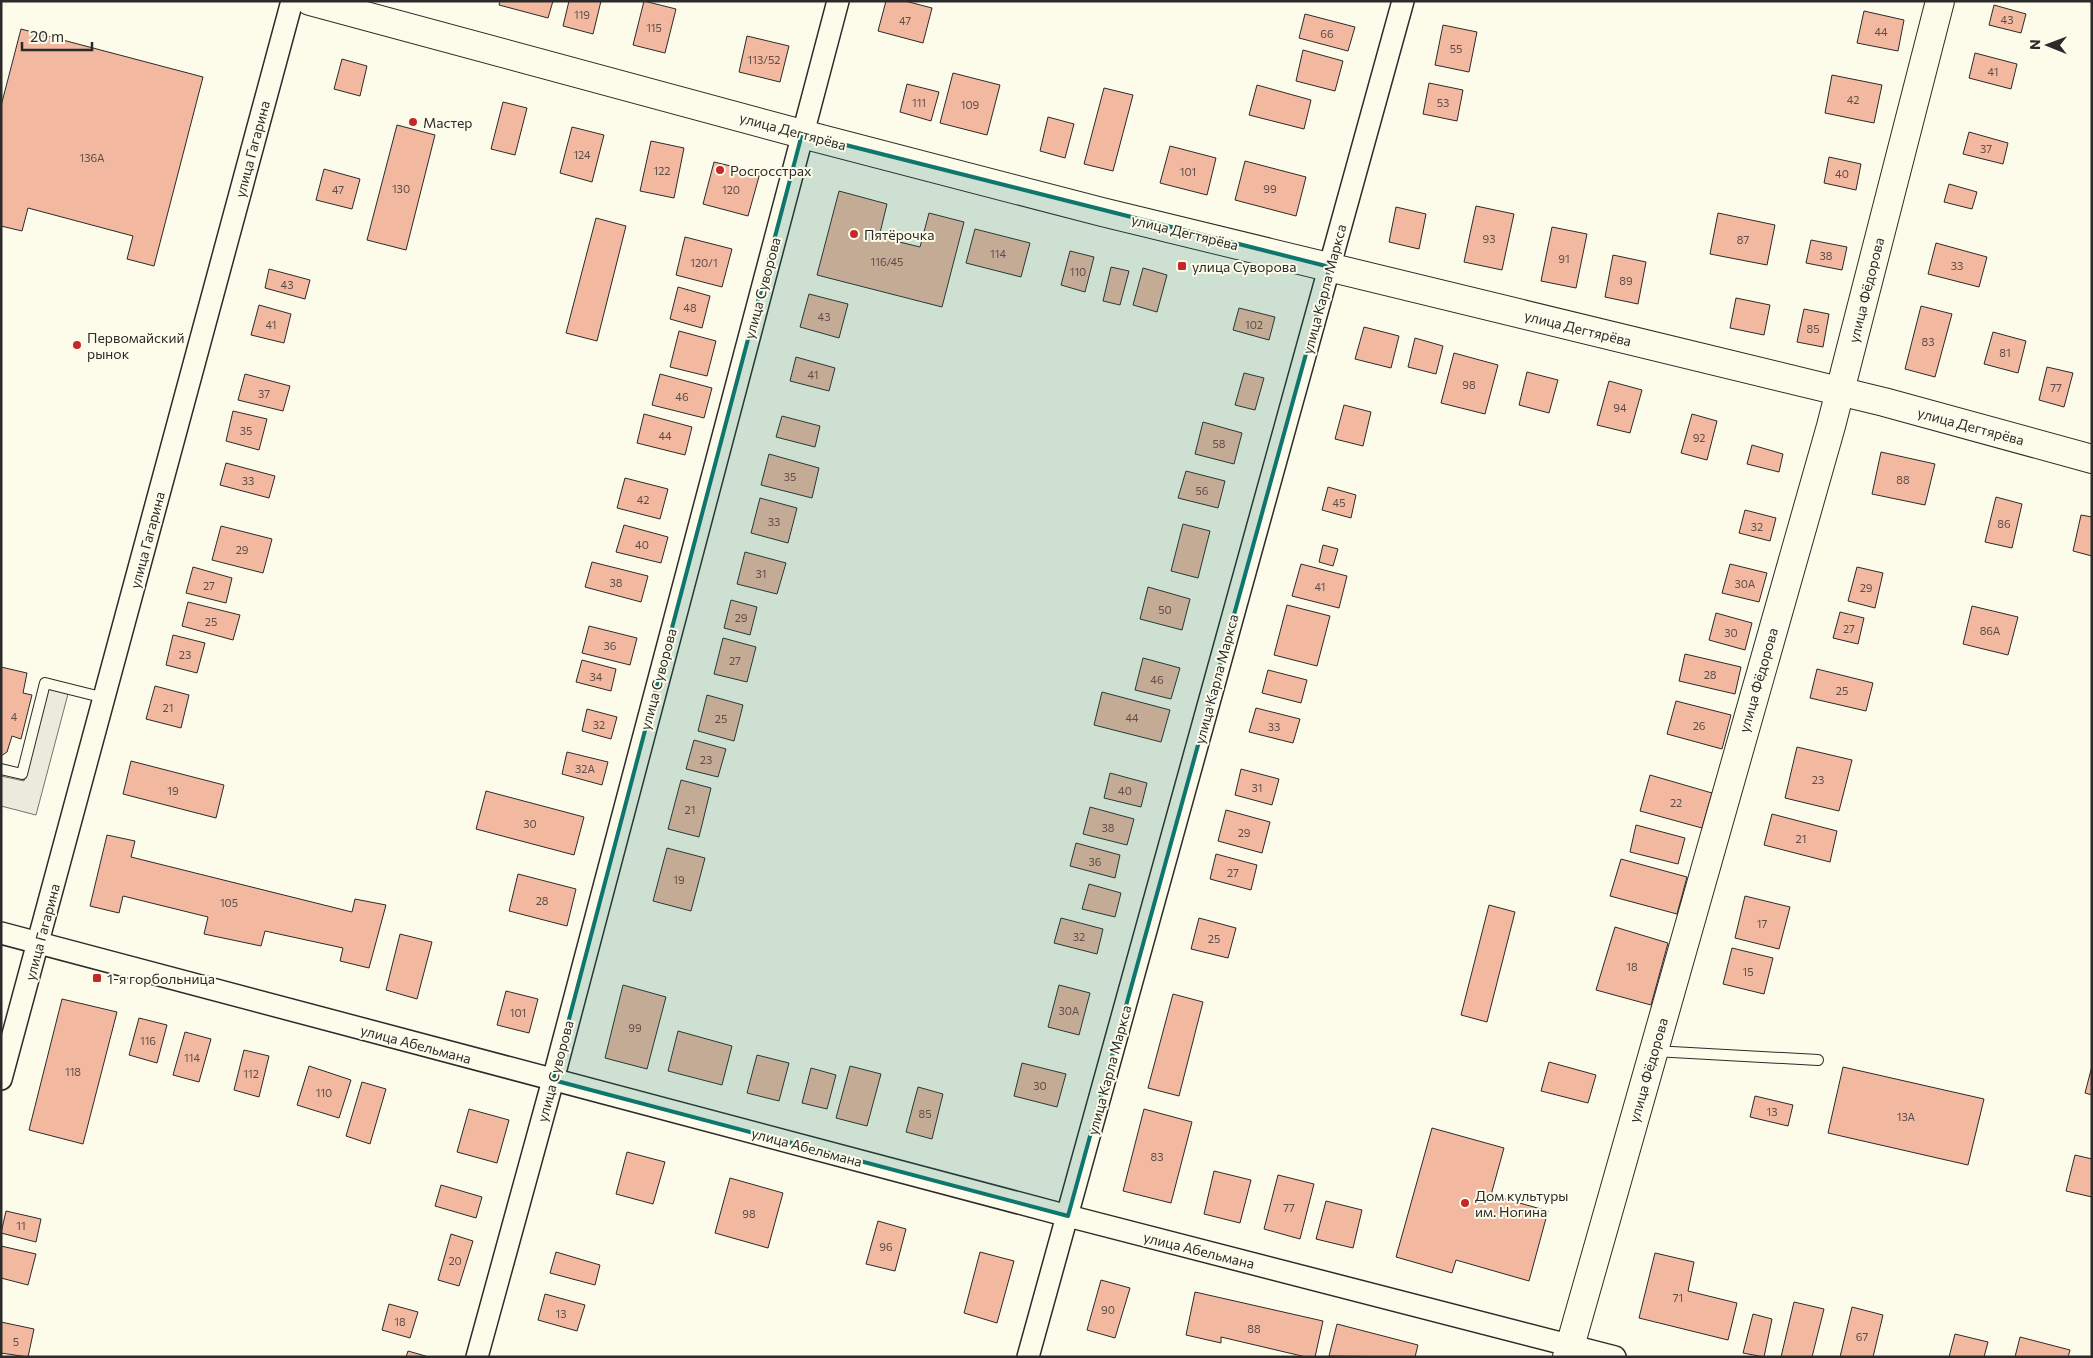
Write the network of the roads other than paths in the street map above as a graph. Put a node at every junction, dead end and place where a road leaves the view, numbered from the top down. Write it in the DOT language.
graph roads {
  1 [pos="292,1"];
  2 [pos="310,1"];
  3 [pos="838,1"];
  4 [pos="1403,1"];
  5 [pos="1940,1"];
  6 [pos="802,134"];
  7 [pos="1330,267"];
  8 [pos="1840,391"];
  9 [pos="2092,459"];
  10 [pos="105,698"];
  11 [pos="1,769"];
  12 [pos="1,933"];
  13 [pos="39,944"];
  14 [pos="1653,1051"];
  15 [pos="1818,1060"];
  16 [pos="1,1079"];
  17 [pos="553,1080"];
  18 [pos="1068,1216"];
  19 [pos="1568,1351"];
  20 [pos="477,1357"];
  21 [pos="1028,1357"];
  22 [pos="1615,1357"];
  1 -- 10 [label="street, улица Гагарина"];
  2 -- 6 [label="main road, улица Дегтярёва"];
  3 -- 6 [label="street, улица Суворова"];
  4 -- 7 [label="street, улица Карла Маркса"];
  5 -- 8 [label="main road, улица Фёдорова"];
  6 -- 7 [label="main road, улица Дегтярёва"];
  6 -- 17 [label="street, улица Суворова"];
  7 -- 8 [label="main road, улица Дегтярёва"];
  7 -- 18 [label="street, улица Карла Маркса"];
  8 -- 9 [label="main road, улица Дегтярёва"];
  8 -- 14 [label="main road, улица Фёдорова"];
  10 -- 11 [label="lane"];
  10 -- 13 [label="street, улица Гагарина"];
  12 -- 13 [label="street, улица Абельмана"];
  13 -- 16 [label="street, улица Гагарина"];
  13 -- 17 [label="street, улица Абельмана"];
  14 -- 15 [label="lane"];
  14 -- 19 [label="main road, улица Фёдорова"];
  17 -- 18 [label="street, улица Абельмана"];
  17 -- 20 [label="street, улица Суворова"];
  18 -- 19 [label="street, улица Абельмана"];
  18 -- 21 [label="street, улица Карла Маркса"];
  19 -- 22 [label="street, улица Абельмана"];
}
